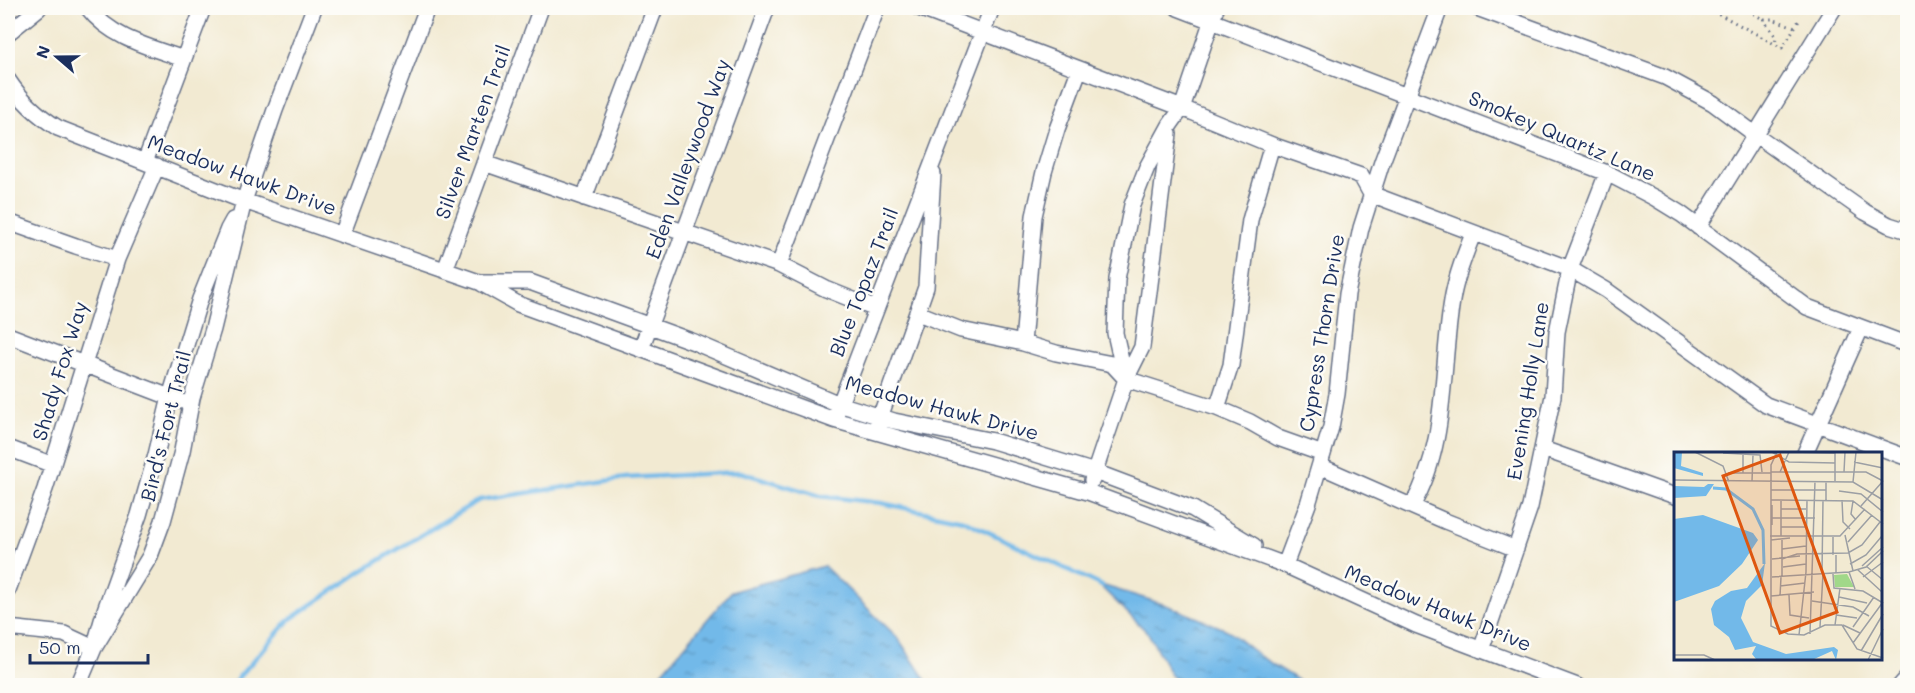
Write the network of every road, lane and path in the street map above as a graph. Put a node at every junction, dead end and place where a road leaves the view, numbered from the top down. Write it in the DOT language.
graph roads {
  1 [pos="39,8"];
  2 [pos="88,8"];
  3 [pos="203,8"];
  4 [pos="314,8"];
  5 [pos="427,8"];
  6 [pos="541,8"];
  7 [pos="655,8"];
  8 [pos="767,8"];
  9 [pos="877,8"];
  10 [pos="919,8"];
  11 [pos="992,8"];
  12 [pos="1178,8"];
  13 [pos="1440,8"];
  14 [pos="1477,8"];
  15 [pos="1708,8"];
  16 [pos="1743,8"];
  17 [pos="1834,8"];
  18 [pos="1214,14"];
  19 [pos="1763,19"];
  20 [pos="1800,19"];
  21 [pos="1795,27"];
  22 [pos="983,32"];
  23 [pos="8,33"];
  24 [pos="1774,44"];
  25 [pos="184,59"];
  26 [pos="1079,70"];
  27 [pos="8,80"];
  28 [pos="1407,95"];
  29 [pos="1182,108"];
  30 [pos="1170,125"];
  31 [pos="1756,135"];
  32 [pos="1272,145"];
  33 [pos="934,159"];
  34 [pos="484,163"];
  35 [pos="151,164"];
  36 [pos="1607,173"];
  37 [pos="1371,194"];
  38 [pos="584,198"];
  39 [pos="244,201"];
  40 [pos="8,222"];
  41 [pos="1698,227"];
  42 [pos="683,231"];
  43 [pos="1908,231"];
  44 [pos="1473,234"];
  45 [pos="342,235"];
  46 [pos="117,259"];
  47 [pos="779,264"];
  48 [pos="1570,269"];
  49 [pos="445,270"];
  50 [pos="479,282"];
  51 [pos="876,309"];
  52 [pos="918,313"];
  53 [pos="649,326"];
  54 [pos="1861,328"];
  55 [pos="8,335"];
  56 [pos="1023,343"];
  57 [pos="1908,345"];
  58 [pos="641,349"];
  59 [pos="84,364"];
  60 [pos="1126,379"];
  61 [pos="170,398"];
  62 [pos="840,404"];
  63 [pos="191,406"];
  64 [pos="1217,408"];
  65 [pos="834,420"];
  66 [pos="877,424"];
  67 [pos="1817,425"];
  68 [pos="8,448"];
  69 [pos="1543,449"];
  70 [pos="1805,452"];
  71 [pos="1908,458"];
  72 [pos="1321,460"];
  73 [pos="53,465"];
  74 [pos="1095,472"];
  75 [pos="1088,492"];
  76 [pos="1674,496"];
  77 [pos="1412,506"];
  78 [pos="1516,549"];
  79 [pos="1285,565"];
  80 [pos="8,590"];
  81 [pos="8,628"];
  82 [pos="94,648"];
  83 [pos="1481,650"];
  84 [pos="1908,677"];
  85 [pos="78,686"];
  86 [pos="1578,686"];
  87 [pos="1900,686"];
  1 -- 23 [label="street"];
  2 -- 25 [label="street"];
  3 -- 25 [label="street, Shady Fox Way"];
  4 -- 39 [label="street, Bird's Fort Trail"];
  5 -- 45 [label="street"];
  6 -- 34 [label="street, Silver Marten Trail"];
  7 -- 38 [label="street"];
  8 -- 42 [label="street, Eden Valleywood Way"];
  9 -- 47 [label="street"];
  10 -- 22 [label="street"];
  11 -- 22 [label="street, Blue Topaz Trail"];
  12 -- 18 [label="street, Smokey Quartz Lane"];
  13 -- 28 [label="street, Cypress Thorn Drive"];
  14 -- 31 [label="street"];
  15 -- 24 [label="path"];
  16 -- 19 [label="path"];
  17 -- 31 [label="street"];
  18 -- 28 [label="street, Smokey Quartz Lane"];
  18 -- 29 [label="street"];
  19 -- 21 [label="path"];
  19 -- 24 [label="path"];
  20 -- 21 [label="path"];
  21 -- 24 [label="path"];
  22 -- 26 [label="street"];
  22 -- 33 [label="street, Blue Topaz Trail"];
  25 -- 35 [label="street, Shady Fox Way"];
  26 -- 29 [label="street"];
  26 -- 56 [label="street"];
  27 -- 35 [label="street, Meadow Hawk Drive"];
  28 -- 36 [label="street, Smokey Quartz Lane"];
  28 -- 37 [label="street, Cypress Thorn Drive"];
  29 -- 30 [label="street"];
  29 -- 32 [label="street"];
  30 -- 60 [label="street"];
  30 -- 60 [label="street"];
  31 -- 41 [label="street"];
  31 -- 43 [label="street"];
  32 -- 37 [label="street"];
  32 -- 64 [label="street"];
  33 -- 51 [label="street, Blue Topaz Trail"];
  33 -- 52 [label="street, Blue Topaz Trail"];
  34 -- 38 [label="street"];
  34 -- 49 [label="street, Silver Marten Trail"];
  35 -- 39 [label="street, Meadow Hawk Drive"];
  35 -- 46 [label="street, Shady Fox Way"];
  36 -- 41 [label="street, Smokey Quartz Lane"];
  36 -- 48 [label="street, Evening Holly Lane"];
  37 -- 44 [label="street"];
  37 -- 72 [label="street, Cypress Thorn Drive"];
  38 -- 42 [label="street"];
  39 -- 45 [label="street, Meadow Hawk Drive"];
  39 -- 61 [label="street, Bird's Fort Trail"];
  39 -- 63 [label="street, Bird's Fort Trail"];
  40 -- 46 [label="street"];
  41 -- 54 [label="street, Smokey Quartz Lane"];
  42 -- 47 [label="street"];
  42 -- 53 [label="street, Eden Valleywood Way"];
  44 -- 48 [label="street"];
  44 -- 77 [label="street"];
  45 -- 49 [label="street, Meadow Hawk Drive"];
  46 -- 59 [label="street, Shady Fox Way"];
  47 -- 51 [label="street"];
  48 -- 67 [label="street"];
  48 -- 69 [label="street, Evening Holly Lane"];
  49 -- 50 [label="street, Meadow Hawk Drive"];
  50 -- 53 [label="street, Meadow Hawk Drive"];
  50 -- 58 [label="street, Meadow Hawk Drive"];
  51 -- 62 [label="street, Blue Topaz Trail"];
  52 -- 56 [label="street"];
  52 -- 66 [label="street, Blue Topaz Trail"];
  53 -- 58 [label="street, Eden Valleywood Way"];
  53 -- 62 [label="street, Meadow Hawk Drive"];
  54 -- 57 [label="street, Smokey Quartz Lane"];
  54 -- 67 [label="street"];
  55 -- 59 [label="street"];
  56 -- 60 [label="street"];
  58 -- 65 [label="street, Meadow Hawk Drive"];
  59 -- 61 [label="street"];
  59 -- 73 [label="street, Shady Fox Way"];
  60 -- 64 [label="street"];
  60 -- 74 [label="street"];
  61 -- 63 [label="street"];
  61 -- 82 [label="street, Bird's Fort Trail"];
  62 -- 65 [label="street, Blue Topaz Trail"];
  62 -- 66 [label="street, Meadow Hawk Drive"];
  63 -- 82 [label="street, Bird's Fort Trail"];
  64 -- 72 [label="street"];
  65 -- 66 [label="street, Meadow Hawk Drive"];
  66 -- 74 [label="street, Meadow Hawk Drive"];
  66 -- 75 [label="street, Meadow Hawk Drive"];
  67 -- 70 [label="street"];
  67 -- 71 [label="street"];
  68 -- 73 [label="street"];
  69 -- 76 [label="street"];
  69 -- 78 [label="street, Evening Holly Lane"];
  72 -- 77 [label="street"];
  72 -- 79 [label="street, Cypress Thorn Drive"];
  73 -- 80 [label="street, Shady Fox Way"];
  74 -- 75 [label="street"];
  74 -- 79 [label="street, Meadow Hawk Drive"];
  75 -- 79 [label="street, Meadow Hawk Drive"];
  77 -- 78 [label="street"];
  78 -- 83 [label="street, Evening Holly Lane"];
  79 -- 83 [label="street, Meadow Hawk Drive"];
  81 -- 82 [label="street"];
  82 -- 85 [label="street, Bird's Fort Trail"];
  83 -- 86 [label="street, Meadow Hawk Drive"];
  84 -- 87 [label="street"];
}
